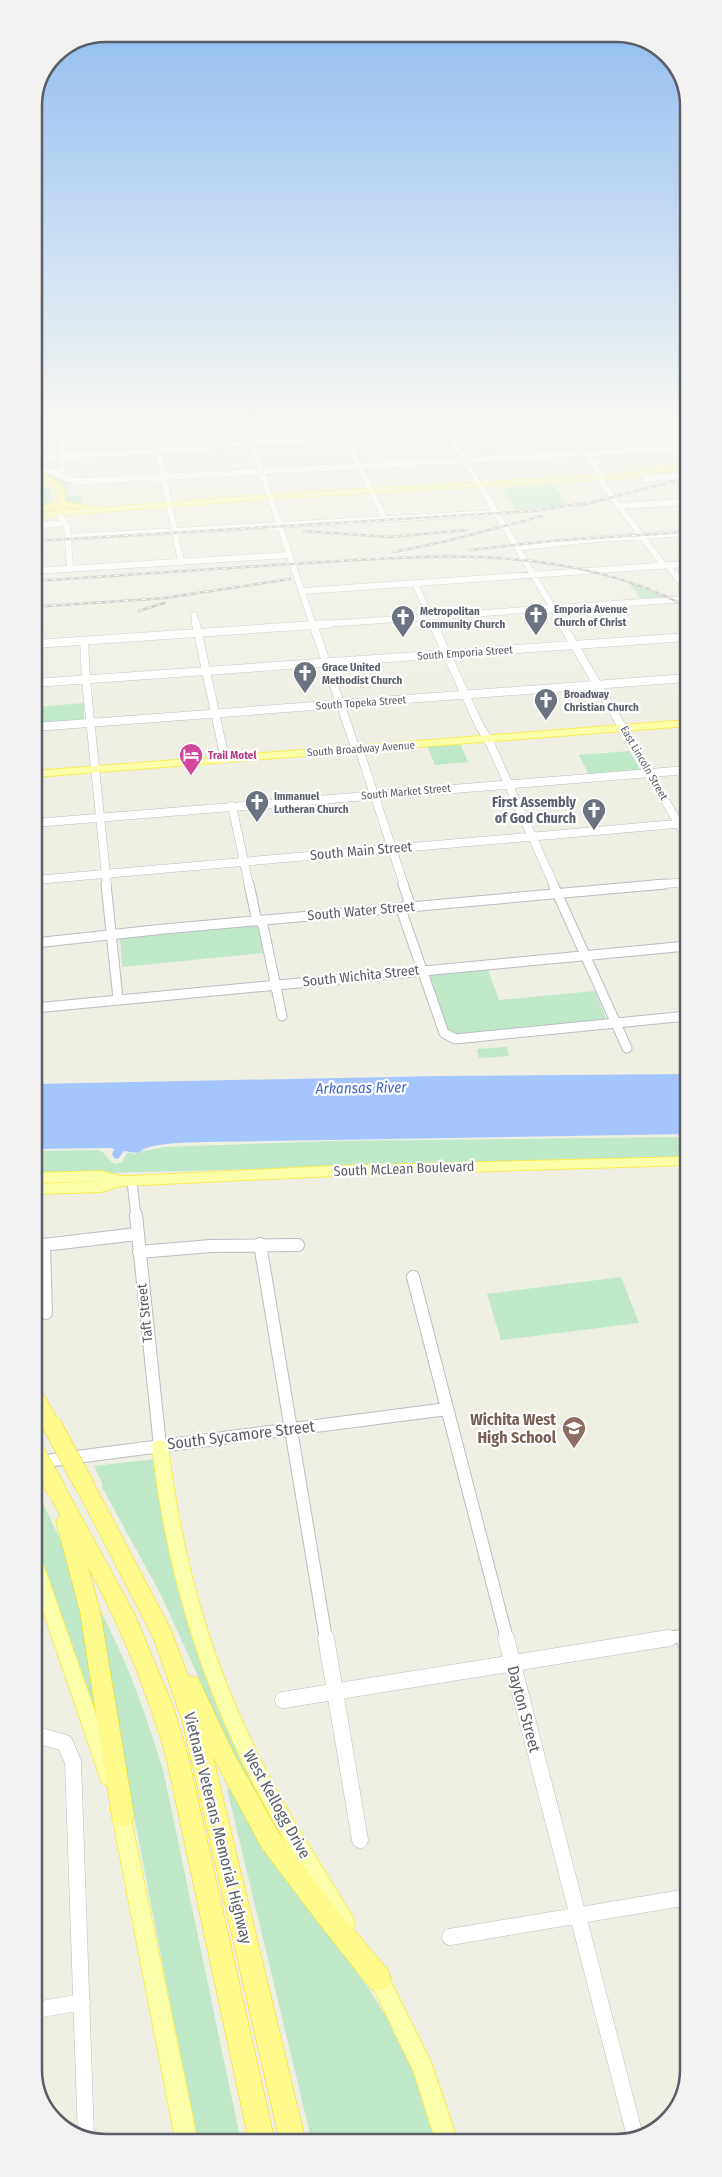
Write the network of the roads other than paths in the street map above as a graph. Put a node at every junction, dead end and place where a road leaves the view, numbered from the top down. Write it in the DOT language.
graph roads {
  1 [pos="173,522"];
  2 [pos="279,522"];
  3 [pos="340,522"];
  4 [pos="500,522"];
  5 [pos="630,522"];
  6 [pos="65,523"];
  7 [pos="42,525"];
  8 [pos="280,525"];
  9 [pos="175,531"];
  10 [pos="680,533"];
  11 [pos="640,535"];
  12 [pos="69,537"];
  13 [pos="515,545"];
  14 [pos="289,555"];
  15 [pos="181,562"];
  16 [pos="680,564"];
  17 [pos="666,565"];
  18 [pos="70,569"];
  19 [pos="42,571"];
  20 [pos="532,575"];
  21 [pos="680,581"];
  22 [pos="414,584"];
  23 [pos="302,591"];
  24 [pos="680,599"];
  25 [pos="552,609"];
  26 [pos="194,615"];
  27 [pos="429,617"];
  28 [pos="314,625"];
  29 [pos="197,633"];
  30 [pos="680,637"];
  31 [pos="84,641"];
  32 [pos="42,644"];
  33 [pos="574,645"];
  34 [pos="446,655"];
  35 [pos="326,663"];
  36 [pos="205,672"];
  37 [pos="680,679"];
  38 [pos="86,680"];
  39 [pos="42,683"];
  40 [pos="597,685"];
  41 [pos="465,695"];
  42 [pos="340,704"];
  43 [pos="214,714"];
  44 [pos="90,722"];
  45 [pos="680,724"];
  46 [pos="42,726"];
  47 [pos="624,728"];
  48 [pos="488,739"];
  49 [pos="359,749"];
  50 [pos="225,759"];
  51 [pos="96,769"];
  52 [pos="680,771"];
  53 [pos="42,773"];
  54 [pos="649,773"];
  55 [pos="509,784"];
  56 [pos="373,795"];
  57 [pos="232,806"];
  58 [pos="100,818"];
  59 [pos="680,820"];
  60 [pos="42,822"];
  61 [pos="680,823"];
  62 [pos="532,836"];
  63 [pos="391,848"];
  64 [pos="244,860"];
  65 [pos="105,873"];
  66 [pos="42,879"];
  67 [pos="680,883"];
  68 [pos="558,893"];
  69 [pos="405,907"];
  70 [pos="259,920"];
  71 [pos="112,935"];
  72 [pos="42,942"];
  73 [pos="680,947"];
  74 [pos="585,955"];
  75 [pos="422,970"];
  76 [pos="275,986"];
  77 [pos="118,999"];
  78 [pos="42,1007"];
  79 [pos="282,1016"];
  80 [pos="680,1017"];
  81 [pos="615,1023"];
  82 [pos="627,1048"];
  83 [pos="680,1161"];
  84 [pos="42,1178"];
  85 [pos="126,1181"];
  86 [pos="42,1189"];
  87 [pos="137,1234"];
  88 [pos="260,1244"];
  89 [pos="42,1245"];
  90 [pos="298,1245"];
  91 [pos="139,1252"];
  92 [pos="42,1267"];
  93 [pos="412,1277"];
  94 [pos="46,1312"];
  95 [pos="42,1407"];
  96 [pos="446,1409"];
  97 [pos="290,1429"];
  98 [pos="160,1446"];
  99 [pos="42,1461"];
  100 [pos="42,1464"];
  101 [pos="57,1491"];
  102 [pos="42,1584"];
  103 [pos="164,1637"];
  104 [pos="680,1641"];
  105 [pos="512,1664"];
  106 [pos="336,1692"];
  107 [pos="283,1700"];
  108 [pos="42,1737"];
  109 [pos="123,1816"];
  110 [pos="360,1840"];
  111 [pos="680,1897"];
  112 [pos="578,1916"];
  113 [pos="450,1937"];
  114 [pos="379,1979"];
  115 [pos="82,2002"];
  116 [pos="42,2009"];
  117 [pos="86,2131"];
  118 [pos="290,2131"];
  119 [pos="634,2132"];
  120 [pos="184,2134"];
  121 [pos="260,2134"];
  122 [pos="444,2134"];
  1 -- 9 [label="street"];
  2 -- 8 [label="street"];
  3 -- 8 [label="street"];
  4 -- 13 [label="street, East Lincoln Street"];
  5 -- 11 [label="street"];
  6 -- 7 [label="street"];
  6 -- 12 [label="street"];
  8 -- 9 [label="street"];
  8 -- 14 [label="street"];
  9 -- 12 [label="street"];
  9 -- 15 [label="street"];
  10 -- 11 [label="street"];
  11 -- 13 [label="street"];
  11 -- 17 [label="street"];
  12 -- 18 [label="street"];
  13 -- 20 [label="street, East Lincoln Street"];
  14 -- 15 [label="street"];
  14 -- 23 [label="street"];
  15 -- 18 [label="street"];
  16 -- 17 [label="street"];
  17 -- 20 [label="street"];
  17 -- 21 [label="street"];
  18 -- 19 [label="street"];
  20 -- 22 [label="street"];
  20 -- 25 [label="street, East Lincoln Street"];
  22 -- 23 [label="street"];
  22 -- 27 [label="street"];
  23 -- 28 [label="street"];
  24 -- 25 [label="street"];
  25 -- 27 [label="street"];
  25 -- 33 [label="street, East Lincoln Street"];
  26 -- 29 [label="street"];
  27 -- 28 [label="street"];
  27 -- 34 [label="street"];
  28 -- 29 [label="street"];
  28 -- 35 [label="street"];
  29 -- 31 [label="street"];
  29 -- 36 [label="street"];
  30 -- 33 [label="street, South Emporia Street"];
  31 -- 32 [label="street"];
  31 -- 38 [label="street"];
  33 -- 34 [label="street, South Emporia Street"];
  33 -- 40 [label="street, East Lincoln Street"];
  34 -- 35 [label="street, South Emporia Street"];
  34 -- 41 [label="street"];
  35 -- 36 [label="street, South Emporia Street"];
  35 -- 42 [label="street"];
  36 -- 38 [label="street, South Emporia Street"];
  36 -- 43 [label="street"];
  37 -- 40 [label="street, South Topeka Street"];
  38 -- 39 [label="street, South Emporia Street"];
  38 -- 44 [label="street"];
  40 -- 41 [label="street, South Topeka Street"];
  40 -- 47 [label="street, East Lincoln Street"];
  41 -- 42 [label="street, South Topeka Street"];
  41 -- 48 [label="street"];
  42 -- 43 [label="street, South Topeka Street"];
  42 -- 49 [label="street"];
  43 -- 44 [label="street, South Topeka Street"];
  43 -- 50 [label="street"];
  44 -- 46 [label="street, South Topeka Street"];
  44 -- 51 [label="street"];
  45 -- 47 [label="main road, South Broadway Avenue"];
  47 -- 48 [label="main road, South Broadway Avenue"];
  47 -- 54 [label="street, East Lincoln Street"];
  48 -- 49 [label="main road, South Broadway Avenue"];
  48 -- 55 [label="street"];
  49 -- 50 [label="main road, South Broadway Avenue"];
  49 -- 56 [label="street"];
  50 -- 51 [label="main road, South Broadway Avenue"];
  51 -- 53 [label="main road, South Broadway Avenue"];
  51 -- 58 [label="street"];
  52 -- 54 [label="street, South Market Street"];
  54 -- 55 [label="street, South Market Street"];
  54 -- 59 [label="street, East Lincoln Street"];
  55 -- 56 [label="street, South Market Street"];
  55 -- 62 [label="street"];
  56 -- 57 [label="street, South Market Street"];
  56 -- 63 [label="street"];
  57 -- 58 [label="street, South Market Street"];
  57 -- 64 [label="street"];
  58 -- 60 [label="street, South Market Street"];
  58 -- 65 [label="street"];
  61 -- 62 [label="street, South Main Street"];
  62 -- 63 [label="street, South Main Street"];
  62 -- 68 [label="street"];
  63 -- 64 [label="street, South Main Street"];
  63 -- 69 [label="street"];
  64 -- 65 [label="street, South Main Street"];
  64 -- 70 [label="street"];
  65 -- 66 [label="street, South Main Street"];
  65 -- 71 [label="street"];
  67 -- 68 [label="street, South Water Street"];
  68 -- 69 [label="street, South Water Street"];
  68 -- 74 [label="street"];
  69 -- 70 [label="street, South Water Street"];
  69 -- 75 [label="street"];
  70 -- 71 [label="street, South Water Street"];
  70 -- 76 [label="street"];
  71 -- 72 [label="street, South Water Street"];
  71 -- 77 [label="street"];
  73 -- 74 [label="street, South Wichita Street"];
  74 -- 75 [label="street, South Wichita Street"];
  74 -- 81 [label="street"];
  75 -- 76 [label="street, South Wichita Street"];
  75 -- 81 [label="street"];
  76 -- 77 [label="street, South Wichita Street"];
  76 -- 79 [label="street"];
  77 -- 78 [label="street, South Wichita Street"];
  80 -- 81 [label="street"];
  81 -- 82 [label="street"];
  83 -- 85 [label="main road, South McLean Boulevard"];
  84 -- 85 [label="main road, South McLean Boulevard"];
  85 -- 86 [label="main road, South McLean Boulevard"];
  85 -- 87 [label="street, Taft Street"];
  87 -- 89 [label="street"];
  87 -- 91 [label="street, Taft Street"];
  88 -- 90 [label="street"];
  88 -- 91 [label="street"];
  88 -- 97 [label="street"];
  91 -- 98 [label="street, Taft Street"];
  92 -- 94 [label="street"];
  93 -- 96 [label="street, Dayton Street"];
  95 -- 103 [label="highway, Vietnam Veterans Memorial Highway, bridge"];
  96 -- 97 [label="street, South Sycamore Street"];
  96 -- 105 [label="street, Dayton Street"];
  97 -- 98 [label="street, South Sycamore Street"];
  97 -- 106 [label="street"];
  98 -- 99 [label="street, South Sycamore Street"];
  98 -- 114 [label="main road, West Kellogg Drive"];
  100 -- 101 [label="highway, Vietnam Veterans Memorial Highway, bridge"];
  101 -- 109 [label="highway"];
  101 -- 121 [label="highway, Vietnam Veterans Memorial Highway"];
  102 -- 109 [label="main road"];
  103 -- 114 [label="highway"];
  103 -- 118 [label="highway, Vietnam Veterans Memorial Highway"];
  104 -- 105 [label="street"];
  105 -- 106 [label="street"];
  105 -- 112 [label="street, Dayton Street"];
  106 -- 107 [label="street"];
  106 -- 110 [label="street"];
  108 -- 115 [label="street"];
  109 -- 120 [label="main road"];
  111 -- 112 [label="street"];
  112 -- 113 [label="street"];
  112 -- 119 [label="street, Dayton Street"];
  114 -- 122 [label="main road, West Kellogg Drive"];
  115 -- 116 [label="street"];
  115 -- 117 [label="street"];
}
